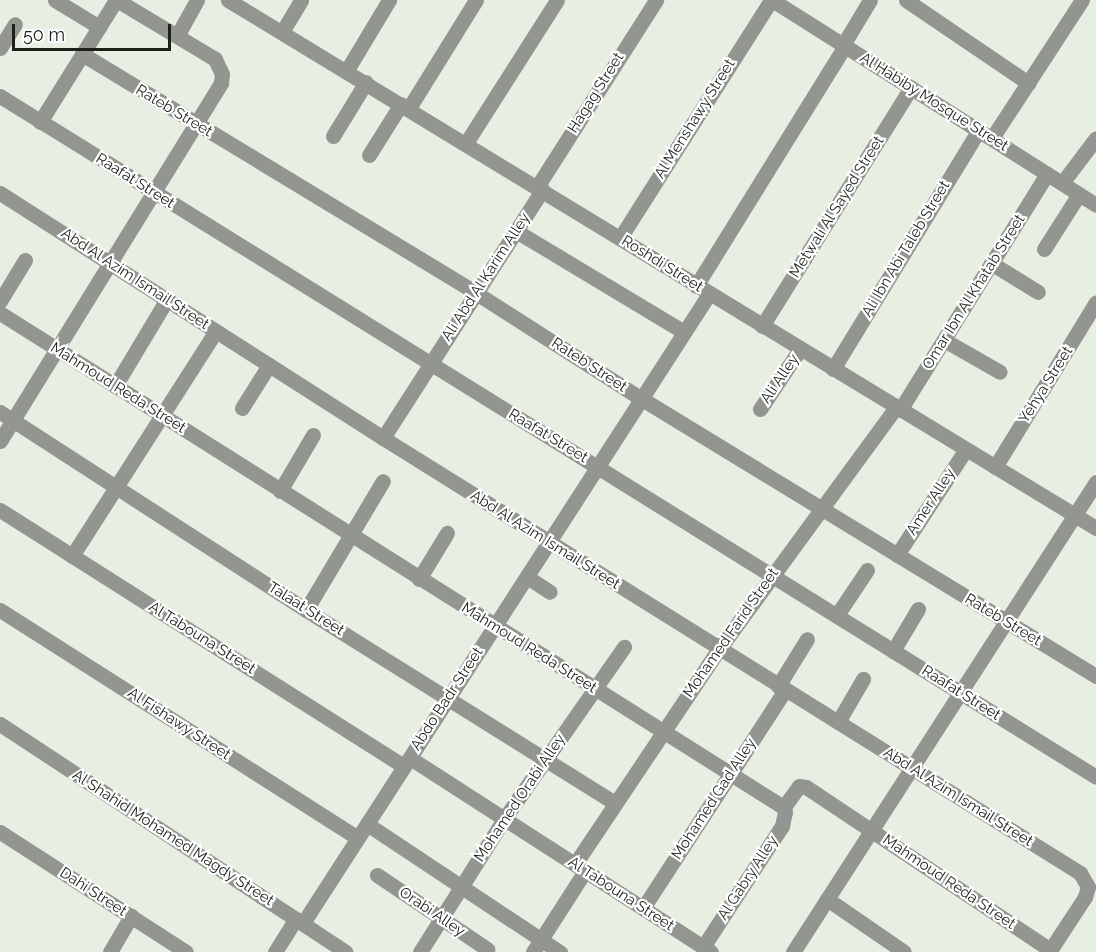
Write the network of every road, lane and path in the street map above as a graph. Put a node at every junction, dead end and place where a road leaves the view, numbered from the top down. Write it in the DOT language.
graph roads {
  1 [pos="55,0"];
  2 [pos="116,0"];
  3 [pos="197,0"];
  4 [pos="228,0"];
  5 [pos="301,0"];
  6 [pos="389,0"];
  7 [pos="476,0"];
  8 [pos="557,0"];
  9 [pos="656,0"];
  10 [pos="771,0"];
  11 [pos="870,0"];
  12 [pos="906,0"];
  13 [pos="1082,0"];
  14 [pos="796,7"];
  15 [pos="15,24"];
  16 [pos="99,27"];
  17 [pos="282,32"];
  18 [pos="177,36"];
  19 [pos="844,45"];
  20 [pos="0,48"];
  21 [pos="82,54"];
  22 [pos="346,70"];
  23 [pos="366,82"];
  24 [pos="1028,83"];
  25 [pos="911,88"];
  26 [pos="0,96"];
  27 [pos="405,106"];
  28 [pos="40,122"];
  29 [pos="195,124"];
  30 [pos="985,134"];
  31 [pos="333,135"];
  32 [pos="1096,138"];
  33 [pos="466,143"];
  34 [pos="369,155"];
  35 [pos="1047,174"];
  36 [pos="1062,183"];
  37 [pos="540,189"];
  38 [pos="153,192"];
  39 [pos="0,193"];
  40 [pos="1079,194"];
  41 [pos="1096,205"];
  42 [pos="516,231"];
  43 [pos="620,238"];
  44 [pos="1044,249"];
  45 [pos="25,260"];
  46 [pos="110,263"];
  47 [pos="991,263"];
  48 [pos="703,290"];
  49 [pos="1038,292"];
  50 [pos="476,293"];
  51 [pos="167,299"];
  52 [pos="0,301"];
  53 [pos="1096,302"];
  54 [pos="0,313"];
  55 [pos="762,326"];
  56 [pos="216,330"];
  57 [pos="684,332"];
  58 [pos="944,340"];
  59 [pos="57,349"];
  60 [pos="800,349"];
  61 [pos="430,364"];
  62 [pos="269,365"];
  63 [pos="833,369"];
  64 [pos="1000,372"];
  65 [pos="115,386"];
  66 [pos="642,399"];
  67 [pos="242,408"];
  68 [pos="760,409"];
  69 [pos="898,409"];
  70 [pos="6,416"];
  71 [pos="162,416"];
  72 [pos="313,435"];
  73 [pos="383,438"];
  74 [pos="0,441"];
  75 [pos="966,449"];
  76 [pos="598,466"];
  77 [pos="995,467"];
  78 [pos="383,481"];
  79 [pos="1096,482"];
  80 [pos="116,487"];
  81 [pos="280,491"];
  82 [pos="820,508"];
  83 [pos="0,510"];
  84 [pos="1076,516"];
  85 [pos="1096,528"];
  86 [pos="447,533"];
  87 [pos="351,536"];
  88 [pos="549,542"];
  89 [pos="897,555"];
  90 [pos="72,556"];
  91 [pos="867,570"];
  92 [pos="772,575"];
  93 [pos="527,577"];
  94 [pos="419,579"];
  95 [pos="550,592"];
  96 [pos="918,609"];
  97 [pos="0,610"];
  98 [pos="306,610"];
  99 [pos="837,615"];
  100 [pos="1007,622"];
  101 [pos="494,626"];
  102 [pos="807,639"];
  103 [pos="624,647"];
  104 [pos="719,649"];
  105 [pos="893,651"];
  106 [pos="1096,675"];
  107 [pos="863,679"];
  108 [pos="594,688"];
  109 [pos="782,688"];
  110 [pos="960,693"];
  111 [pos="448,698"];
  112 [pos="838,722"];
  113 [pos="0,724"];
  114 [pos="662,732"];
  115 [pos="545,759"];
  116 [pos="407,762"];
  117 [pos="912,768"];
  118 [pos="730,774"];
  119 [pos="1096,777"];
  120 [pos="615,803"];
  121 [pos="783,805"];
  122 [pos="504,819"];
  123 [pos="367,824"];
  124 [pos="871,830"];
  125 [pos="0,832"];
  126 [pos="357,838"];
  127 [pos="580,867"];
  128 [pos="377,875"];
  129 [pos="460,886"];
  130 [pos="827,899"];
  131 [pos="643,908"];
  132 [pos="131,916"];
  133 [pos="441,918"];
  134 [pos="299,921"];
  135 [pos="537,946"];
  136 [pos="887,947"];
  137 [pos="487,949"];
  138 [pos="707,950"];
  139 [pos="1049,951"];
  140 [pos="110,952"];
  141 [pos="186,952"];
  142 [pos="275,952"];
  143 [pos="346,952"];
  144 [pos="420,952"];
  145 [pos="560,952"];
  146 [pos="793,952"];
  147 [pos="904,952"];
  1 -- 16 [label="street"];
  2 -- 16 [label="street"];
  2 -- 18 [label="street"];
  3 -- 18 [label="street"];
  4 -- 17 [label="street, Roshdi Street"];
  5 -- 17 [label="street"];
  6 -- 22 [label="street"];
  7 -- 27 [label="street"];
  8 -- 33 [label="street"];
  9 -- 37 [label="street, Hagag Street"];
  10 -- 14 [label="street, Al Habiby Mosque Street"];
  10 -- 43 [label="street, Al Menshawy Street"];
  11 -- 19 [label="street, Abdo Badr Street"];
  12 -- 24 [label="street"];
  13 -- 24 [label="street, Ali Ibn Abi Taleb Street"];
  14 -- 19 [label="street, Al Habiby Mosque Street"];
  15 -- 20 [label="street"];
  16 -- 21 [label="street"];
  17 -- 22 [label="street, Roshdi Street"];
  18 -- 29 [label="street"];
  19 -- 25 [label="street, Al Habiby Mosque Street"];
  19 -- 48 [label="street, Abdo Badr Street"];
  21 -- 28 [label="street"];
  21 -- 29 [label="street, Rateb Street"];
  22 -- 23 [label="street, Roshdi Street"];
  23 -- 27 [label="street, Roshdi Street"];
  23 -- 31 [label="street"];
  24 -- 30 [label="street, Ali Ibn Abi Taleb Street"];
  25 -- 30 [label="street, Al Habiby Mosque Street"];
  25 -- 55 [label="street, Metwali Al Sayed Street"];
  26 -- 28 [label="street, Raafat Street"];
  27 -- 33 [label="street, Roshdi Street"];
  27 -- 34 [label="street"];
  28 -- 38 [label="street, Raafat Street"];
  29 -- 38 [label="street"];
  29 -- 50 [label="street, Rateb Street"];
  30 -- 35 [label="street, Al Habiby Mosque Street"];
  30 -- 63 [label="street, Ali Ibn Abi Taleb Street"];
  32 -- 36 [label="street"];
  33 -- 37 [label="street, Roshdi Street"];
  35 -- 36 [label="street, Al Habiby Mosque Street"];
  35 -- 47 [label="street, Omar Ibn Al Khatab Street"];
  36 -- 40 [label="street, Al Habiby Mosque Street"];
  37 -- 42 [label="street, Ali Abd Al Karim Alley"];
  37 -- 43 [label="street, Roshdi Street"];
  38 -- 46 [label="street"];
  38 -- 61 [label="street, Raafat Street"];
  39 -- 46 [label="street, Abd Al Azim Ismail Street"];
  40 -- 41 [label="street, Al Habiby Mosque Street"];
  40 -- 44 [label="street"];
  42 -- 50 [label="street, Ali Abd Al Karim Alley"];
  42 -- 57 [label="street"];
  43 -- 48 [label="street, Roshdi Street"];
  45 -- 52 [label="street"];
  46 -- 51 [label="street, Abd Al Azim Ismail Street"];
  46 -- 59 [label="street"];
  47 -- 49 [label="street"];
  47 -- 58 [label="street, Omar Ibn Al Khatab Street"];
  48 -- 55 [label="street, Roshdi Street"];
  48 -- 57 [label="street, Abdo Badr Street"];
  50 -- 61 [label="street, Ali Abd Al Karim Alley"];
  50 -- 66 [label="street, Rateb Street"];
  51 -- 56 [label="street, Abd Al Azim Ismail Street"];
  51 -- 65 [label="street"];
  53 -- 77 [label="street, Yehya Street"];
  54 -- 59 [label="street, Mahmoud Reda Street"];
  55 -- 60 [label="street, Roshdi Street"];
  56 -- 62 [label="street, Abd Al Azim Ismail Street"];
  56 -- 71 [label="street"];
  57 -- 66 [label="street, Abdo Badr Street"];
  58 -- 64 [label="street"];
  58 -- 69 [label="street, Omar Ibn Al Khatab Street"];
  59 -- 65 [label="street, Mahmoud Reda Street"];
  59 -- 70 [label="street"];
  60 -- 63 [label="street, Roshdi Street"];
  60 -- 68 [label="street, Ali Alley"];
  61 -- 73 [label="street, Ali Abd Al Karim Alley"];
  61 -- 76 [label="street, Raafat Street"];
  62 -- 67 [label="street"];
  62 -- 73 [label="street, Abd Al Azim Ismail Street"];
  63 -- 69 [label="street, Roshdi Street"];
  65 -- 71 [label="street, Mahmoud Reda Street"];
  66 -- 76 [label="street, Abdo Badr Street"];
  66 -- 82 [label="street, Rateb Street"];
  69 -- 75 [label="street, Roshdi Street"];
  69 -- 82 [label="street, Mohamed Farid Street"];
  70 -- 74 [label="street"];
  70 -- 80 [label="street, Talaat Street"];
  71 -- 80 [label="street"];
  71 -- 81 [label="street, Mahmoud Reda Street"];
  72 -- 81 [label="street"];
  73 -- 88 [label="street, Abd Al Azim Ismail Street"];
  75 -- 77 [label="street, Roshdi Street"];
  75 -- 89 [label="street, Amer Alley"];
  76 -- 88 [label="street, Abdo Badr Street"];
  76 -- 92 [label="street, Raafat Street"];
  77 -- 84 [label="street, Roshdi Street"];
  78 -- 87 [label="street"];
  79 -- 84 [label="street"];
  80 -- 90 [label="street"];
  80 -- 98 [label="street, Talaat Street"];
  81 -- 87 [label="street, Mahmoud Reda Street"];
  82 -- 89 [label="street, Rateb Street"];
  82 -- 92 [label="street, Mohamed Farid Street"];
  83 -- 90 [label="street, Al Tabouna Street"];
  84 -- 85 [label="street, Roshdi Street"];
  84 -- 100 [label="street"];
  86 -- 94 [label="street"];
  87 -- 94 [label="street, Mahmoud Reda Street"];
  87 -- 98 [label="street"];
  88 -- 93 [label="street, Abdo Badr Street"];
  88 -- 104 [label="street, Abd Al Azim Ismail Street"];
  89 -- 100 [label="street, Rateb Street"];
  90 -- 116 [label="street, Al Tabouna Street"];
  91 -- 99 [label="street"];
  92 -- 99 [label="street, Raafat Street"];
  92 -- 104 [label="street, Mohamed Farid Street"];
  93 -- 95 [label="street"];
  93 -- 101 [label="street, Abdo Badr Street"];
  94 -- 101 [label="street, Mahmoud Reda Street"];
  96 -- 105 [label="street"];
  97 -- 126 [label="street, Al Fishawy Street"];
  98 -- 111 [label="street, Talaat Street"];
  99 -- 105 [label="street, Raafat Street"];
  100 -- 106 [label="street, Rateb Street"];
  100 -- 110 [label="street"];
  101 -- 108 [label="street, Mahmoud Reda Street"];
  101 -- 111 [label="street, Abdo Badr Street"];
  102 -- 109 [label="street, Mohamed Gad Alley"];
  103 -- 108 [label="street, Mohamed Orabi Alley"];
  104 -- 109 [label="street, Abd Al Azim Ismail Street"];
  104 -- 114 [label="street, Mohamed Farid Street"];
  105 -- 110 [label="street, Raafat Street"];
  107 -- 112 [label="street"];
  108 -- 114 [label="street, Mahmoud Reda Street"];
  108 -- 115 [label="street, Mohamed Orabi Alley"];
  109 -- 112 [label="street, Abd Al Azim Ismail Street"];
  109 -- 118 [label="street, Mohamed Gad Alley"];
  110 -- 117 [label="street"];
  110 -- 119 [label="street, Raafat Street"];
  111 -- 115 [label="street, Talaat Street"];
  111 -- 116 [label="street, Abdo Badr Street"];
  112 -- 117 [label="street, Abd Al Azim Ismail Street"];
  113 -- 134 [label="street, Al Shahid Mohamed Magdy Street"];
  114 -- 118 [label="street, Mahmoud Reda Street"];
  114 -- 120 [label="street, Mohamed Farid Street"];
  115 -- 120 [label="street, Talaat Street"];
  115 -- 122 [label="street, Mohamed Orabi Alley"];
  116 -- 122 [label="street, Al Tabouna Street"];
  116 -- 123 [label="street, Abdo Badr Street"];
  117 -- 124 [label="street"];
  117 -- 139 [label="street, Abd Al Azim Ismail Street"];
  118 -- 121 [label="street, Mahmoud Reda Street"];
  118 -- 131 [label="street, Mohamed Gad Alley"];
  120 -- 127 [label="street, Mohamed Farid Street"];
  121 -- 124 [label="street, Mahmoud Reda Street"];
  121 -- 138 [label="street, Al Gabry Alley"];
  122 -- 127 [label="street, Al Tabouna Street"];
  122 -- 129 [label="street, Mohamed Orabi Alley"];
  123 -- 126 [label="street, Abdo Badr Street"];
  123 -- 129 [label="street"];
  124 -- 130 [label="street"];
  124 -- 139 [label="street, Mahmoud Reda Street"];
  125 -- 132 [label="street, Dahi Street"];
  126 -- 134 [label="street, Abdo Badr Street"];
  127 -- 131 [label="street, Al Tabouna Street"];
  127 -- 135 [label="street, Mohamed Farid Street"];
  128 -- 133 [label="street, Orabi Alley"];
  129 -- 133 [label="street, Mohamed Orabi Alley"];
  129 -- 135 [label="street"];
  130 -- 136 [label="street"];
  130 -- 146 [label="street"];
  131 -- 138 [label="street, Al Tabouna Street"];
  132 -- 140 [label="street"];
  132 -- 141 [label="street, Dahi Street"];
  133 -- 137 [label="street, Orabi Alley"];
  133 -- 144 [label="street, Mohamed Orabi Alley"];
  134 -- 142 [label="street, Abdo Badr Street"];
  134 -- 143 [label="street, Al Shahid Mohamed Magdy Street"];
  135 -- 145 [label="street"];
  136 -- 147 [label="street"];
}
